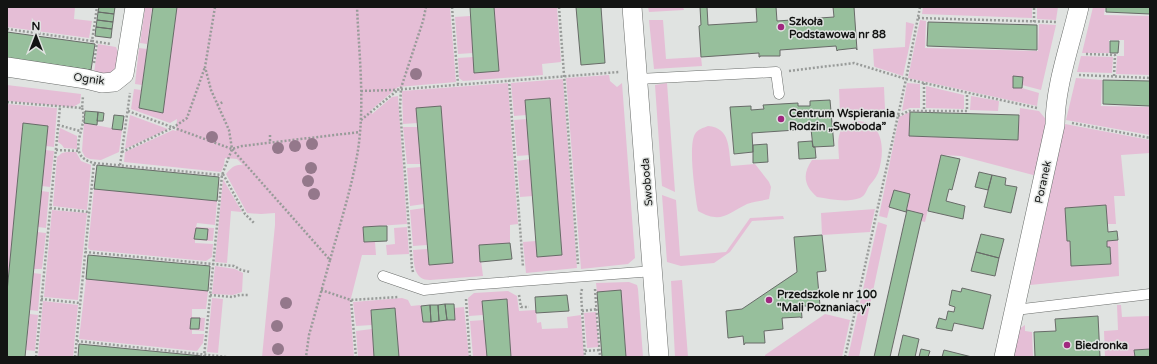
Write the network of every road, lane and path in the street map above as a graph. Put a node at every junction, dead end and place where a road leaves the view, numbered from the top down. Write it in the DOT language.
graph roads {
  1 [pos="97,7"];
  2 [pos="135,7"];
  3 [pos="215,7"];
  4 [pos="357,7"];
  5 [pos="426,7"];
  6 [pos="452,7"];
  7 [pos="559,7"];
  8 [pos="632,7"];
  9 [pos="920,7"];
  10 [pos="1034,7"];
  11 [pos="1079,7"];
  12 [pos="918,18"];
  13 [pos="1034,22"];
  14 [pos="1058,22"];
  15 [pos="7,29"];
  16 [pos="1079,54"];
  17 [pos="7,67"];
  18 [pos="205,67"];
  19 [pos="776,72"];
  20 [pos="1062,75"];
  21 [pos="564,76"];
  22 [pos="631,76"];
  23 [pos="1114,76"];
  24 [pos="1150,78"];
  25 [pos="86,79"];
  26 [pos="906,79"];
  27 [pos="509,80"];
  28 [pos="924,83"];
  29 [pos="458,84"];
  30 [pos="401,88"];
  31 [pos="361,91"];
  32 [pos="967,93"];
  33 [pos="779,94"];
  34 [pos="7,102"];
  35 [pos="223,102"];
  36 [pos="217,105"];
  37 [pos="60,107"];
  38 [pos="82,108"];
  39 [pos="1038,108"];
  40 [pos="128,111"];
  41 [pos="924,112"];
  42 [pos="897,116"];
  43 [pos="360,120"];
  44 [pos="1055,120"];
  45 [pos="58,124"];
  46 [pos="174,127"];
  47 [pos="80,131"];
  48 [pos="360,132"];
  49 [pos="270,135"];
  50 [pos="1150,138"];
  51 [pos="270,143"];
  52 [pos="232,149"];
  53 [pos="56,150"];
  54 [pos="79,151"];
  55 [pos="122,152"];
  56 [pos="94,163"];
  57 [pos="222,174"];
  58 [pos="50,208"];
  59 [pos="89,212"];
  60 [pos="254,223"];
  61 [pos="85,252"];
  62 [pos="330,260"];
  63 [pos="213,264"];
  64 [pos="654,271"];
  65 [pos="250,272"];
  66 [pos="414,273"];
  67 [pos="383,276"];
  68 [pos="580,276"];
  69 [pos="594,278"];
  70 [pos="527,280"];
  71 [pos="1150,294"];
  72 [pos="210,295"];
  73 [pos="248,295"];
  74 [pos="41,299"];
  75 [pos="466,299"];
  76 [pos="351,300"];
  77 [pos="80,303"];
  78 [pos="597,309"];
  79 [pos="582,310"];
  80 [pos="1015,310"];
  81 [pos="77,340"];
  82 [pos="599,350"];
  83 [pos="585,351"];
  84 [pos="204,356"];
  85 [pos="36,357"];
  86 [pos="75,357"];
  87 [pos="227,357"];
  88 [pos="306,357"];
  89 [pos="356,357"];
  90 [pos="470,357"];
  91 [pos="585,357"];
  92 [pos="600,357"];
  93 [pos="660,357"];
  94 [pos="845,357"];
  95 [pos="1004,357"];
  1 -- 15 [label="path"];
  2 -- 25 [label="street, Ognik"];
  3 -- 18 [label="path"];
  4 -- 31 [label="path"];
  5 -- 30 [label="path"];
  6 -- 29 [label="path"];
  7 -- 21 [label="path"];
  8 -- 22 [label="street, Swoboda"];
  9 -- 12 [label="path"];
  10 -- 13 [label="path"];
  11 -- 20 [label="street, Poranek"];
  12 -- 13 [label="path"];
  12 -- 26 [label="path"];
  13 -- 14 [label="path"];
  16 -- 23 [label="path"];
  17 -- 25 [label="street, Ognik"];
  18 -- 36 [label="path"];
  18 -- 46 [label="path"];
  19 -- 22 [label="lane"];
  19 -- 26 [label="path"];
  19 -- 33 [label="lane"];
  20 -- 23 [label="path"];
  20 -- 44 [label="street, Poranek"];
  21 -- 22 [label="path"];
  21 -- 27 [label="path"];
  21 -- 68 [label="path"];
  22 -- 64 [label="street, Swoboda"];
  23 -- 24 [label="path"];
  25 -- 38 [label="path"];
  26 -- 28 [label="path"];
  26 -- 42 [label="path"];
  27 -- 29 [label="path"];
  27 -- 70 [label="path"];
  28 -- 32 [label="path"];
  28 -- 41 [label="path"];
  29 -- 30 [label="path"];
  30 -- 31 [label="path"];
  30 -- 43 [label="path"];
  30 -- 66 [label="path"];
  31 -- 43 [label="path"];
  32 -- 39 [label="path"];
  32 -- 41 [label="path"];
  34 -- 37 [label="path"];
  35 -- 36 [label="path"];
  36 -- 52 [label="path"];
  37 -- 38 [label="path"];
  37 -- 45 [label="path"];
  38 -- 47 [label="path"];
  40 -- 46 [label="path"];
  41 -- 42 [label="path"];
  42 -- 94 [label="path"];
  43 -- 48 [label="path"];
  44 -- 50 [label="path"];
  44 -- 80 [label="street, Poranek"];
  45 -- 47 [label="path"];
  45 -- 53 [label="path"];
  46 -- 52 [label="path"];
  46 -- 55 [label="path"];
  47 -- 54 [label="path"];
  48 -- 51 [label="path"];
  48 -- 62 [label="path"];
  49 -- 51 [label="path"];
  51 -- 52 [label="path"];
  52 -- 57 [label="path"];
  52 -- 62 [label="path"];
  53 -- 54 [label="path"];
  53 -- 58 [label="path"];
  54 -- 56 [label="path"];
  56 -- 57 [label="path"];
  56 -- 59 [label="path"];
  57 -- 60 [label="path"];
  57 -- 63 [label="path"];
  58 -- 59 [label="path"];
  58 -- 74 [label="path"];
  59 -- 61 [label="path"];
  61 -- 63 [label="path"];
  61 -- 77 [label="path"];
  62 -- 88 [label="path"];
  63 -- 65 [label="path"];
  63 -- 72 [label="path"];
  64 -- 69 [label="lane"];
  64 -- 93 [label="street, Swoboda"];
  67 -- 70 [label="lane"];
  68 -- 69 [label="lane"];
  68 -- 70 [label="lane"];
  69 -- 78 [label="path"];
  69 -- 79 [label="path"];
  71 -- 80 [label="lane"];
  72 -- 73 [label="path"];
  72 -- 84 [label="path"];
  74 -- 77 [label="path"];
  74 -- 85 [label="path"];
  75 -- 90 [label="path"];
  76 -- 89 [label="path"];
  77 -- 81 [label="path"];
  78 -- 79 [label="path"];
  78 -- 82 [label="path"];
  79 -- 83 [label="path"];
  80 -- 95 [label="street, Poranek"];
  81 -- 84 [label="path"];
  81 -- 86 [label="path"];
  82 -- 83 [label="path"];
  82 -- 92 [label="path"];
  83 -- 91 [label="path"];
  84 -- 87 [label="path"];
}
